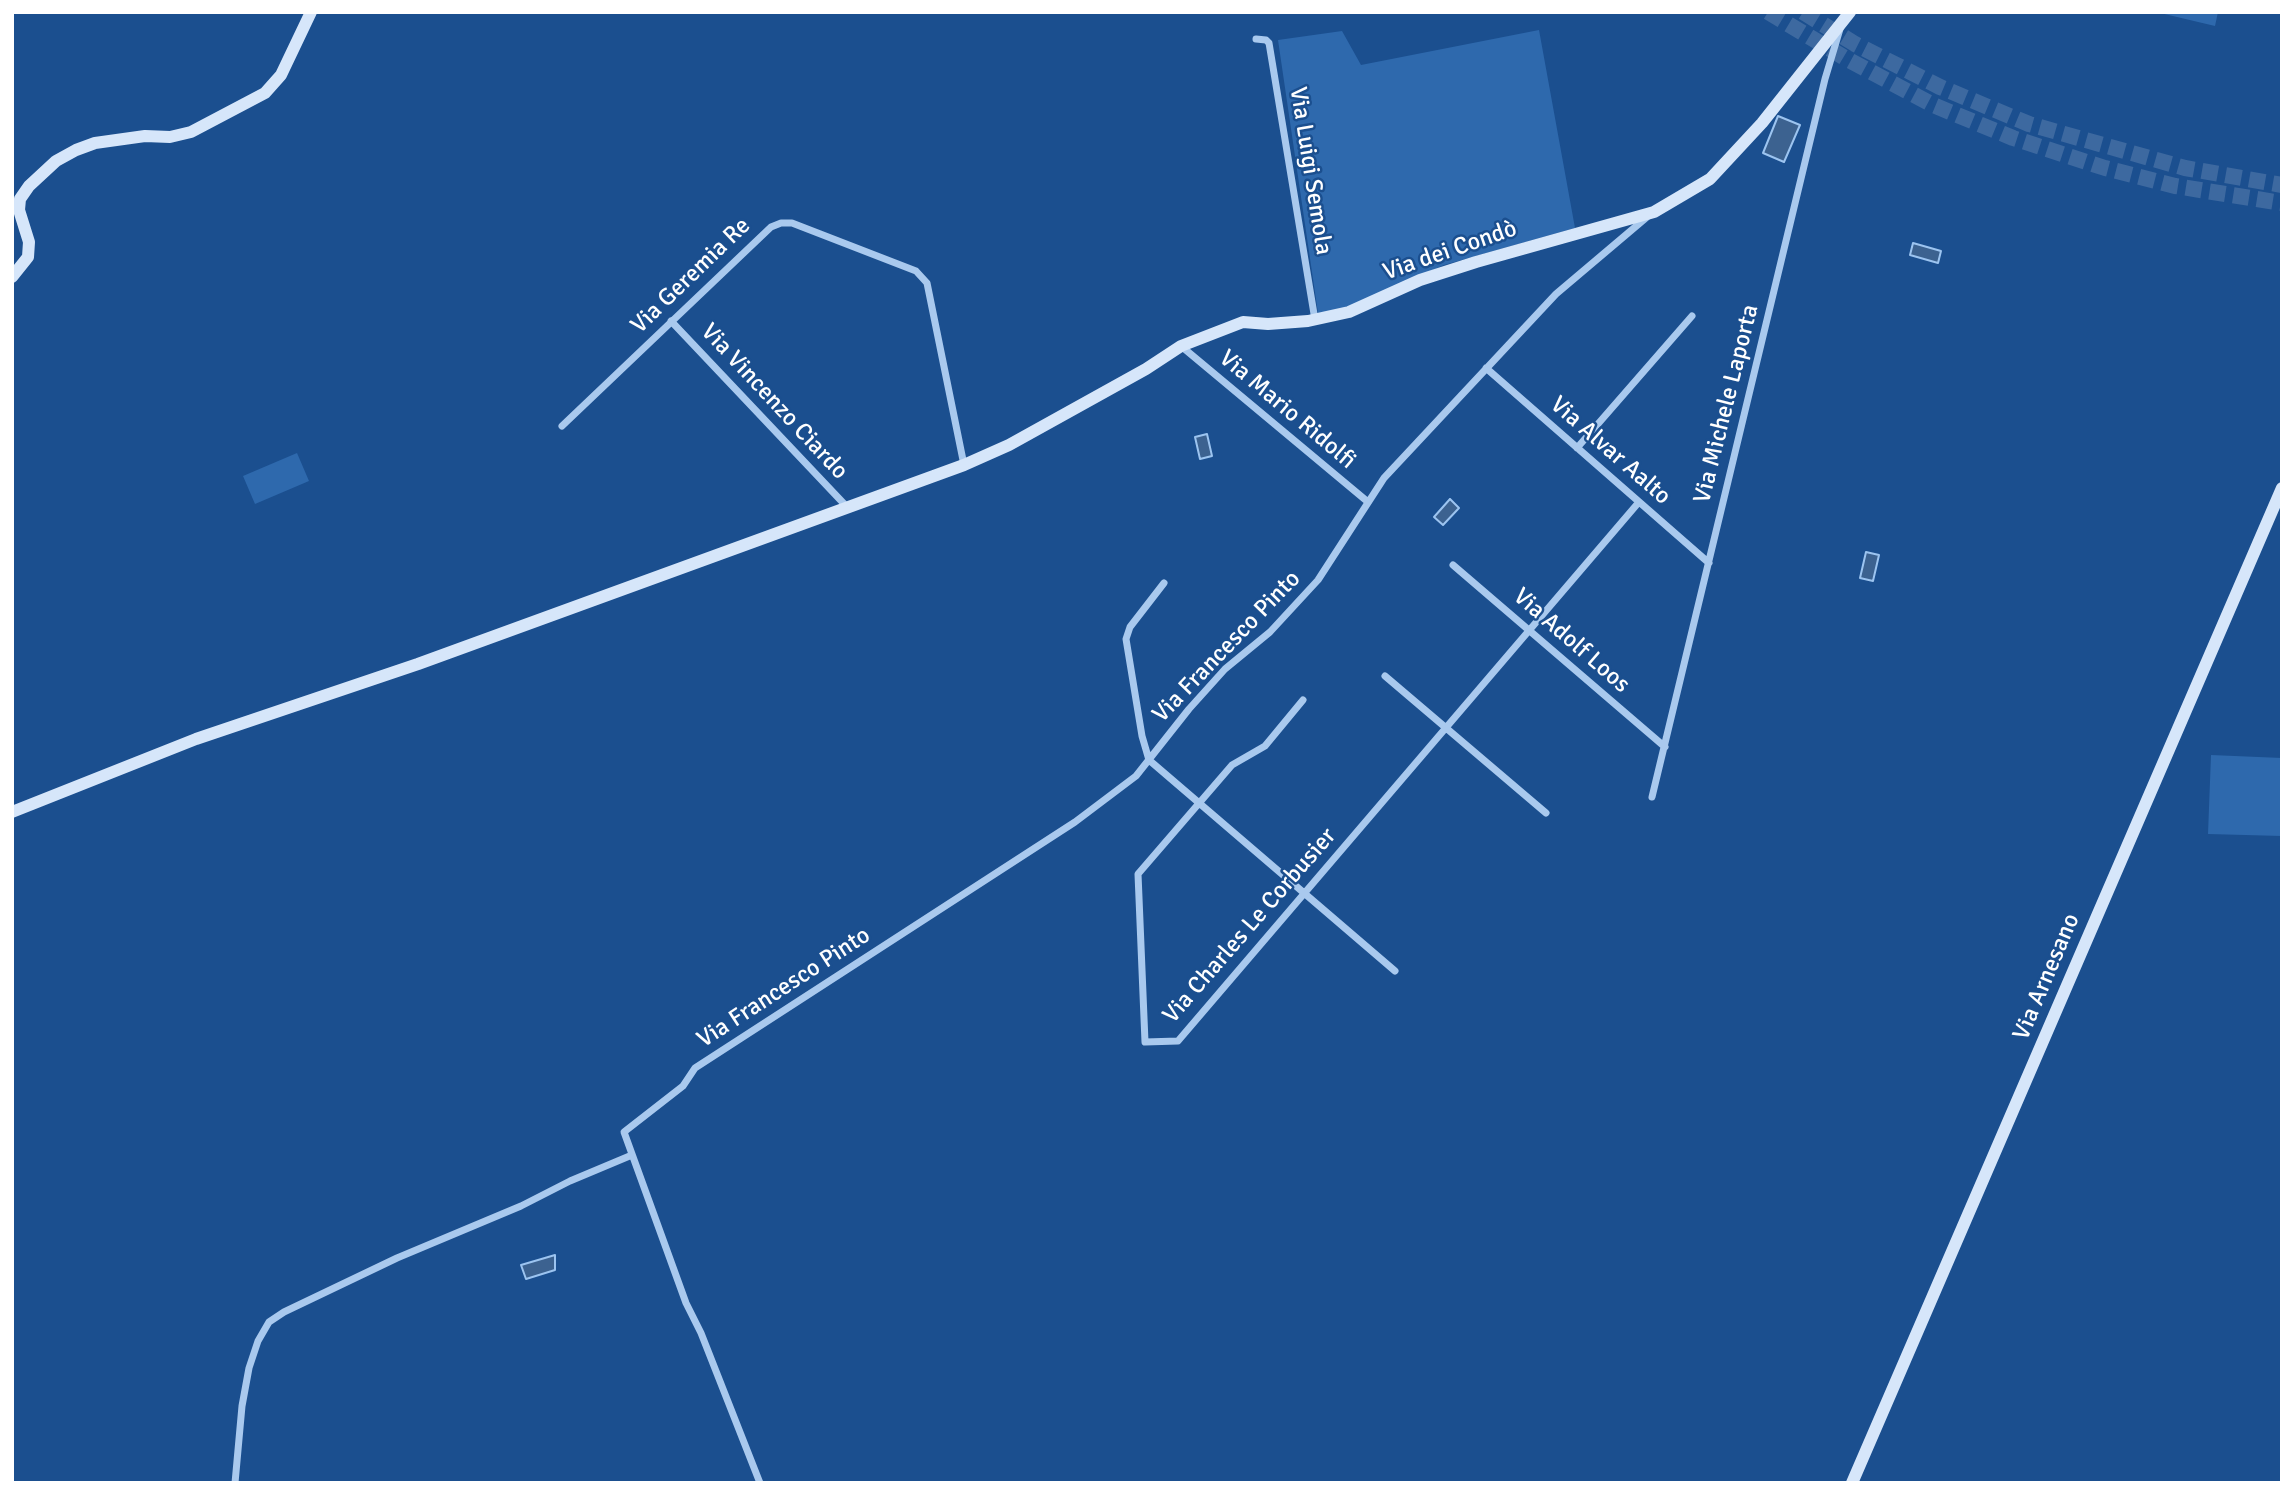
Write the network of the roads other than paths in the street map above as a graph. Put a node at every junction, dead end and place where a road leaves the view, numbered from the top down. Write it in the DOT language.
graph roads {
  1 [pos="311,12"];
  2 [pos="1846,17"];
  3 [pos="1256,39"];
  4 [pos="1654,212"];
  5 [pos="12,277"];
  6 [pos="1692,316"];
  7 [pos="1315,320"];
  8 [pos="671,321"];
  9 [pos="1181,346"];
  10 [pos="1486,368"];
  11 [pos="562,426"];
  12 [pos="1577,448"];
  13 [pos="964,466"];
  14 [pos="2282,488"];
  15 [pos="1368,502"];
  16 [pos="1639,502"];
  17 [pos="849,509"];
  18 [pos="1709,563"];
  19 [pos="1453,565"];
  20 [pos="1164,583"];
  21 [pos="1529,631"];
  22 [pos="1385,676"];
  23 [pos="1303,701"];
  24 [pos="1445,728"];
  25 [pos="1664,747"];
  26 [pos="1149,760"];
  27 [pos="1653,797"];
  28 [pos="1199,804"];
  29 [pos="12,812"];
  30 [pos="1546,813"];
  31 [pos="1304,894"];
  32 [pos="1395,971"];
  33 [pos="632,1155"];
  34 [pos="235,1483"];
  35 [pos="760,1483"];
  36 [pos="1852,1483"];
  1 -- 5 [label="street"];
  2 -- 4 [label="street, Via dei Condò"];
  2 -- 18 [label="street, Via Michele Laporta"];
  3 -- 7 [label="street, Via Luigi Semola"];
  4 -- 7 [label="street, Via dei Condò"];
  4 -- 10 [label="street, Via Francesco Pinto"];
  6 -- 12 [label="street"];
  7 -- 9 [label="street, Via dei Condò"];
  8 -- 11 [label="street, Via Geremia Re"];
  8 -- 13 [label="street, Via Geremia Re"];
  8 -- 17 [label="street, Via Vincenzo Ciardo"];
  9 -- 13 [label="street, Via dei Condò"];
  9 -- 15 [label="street, Via Mario Ridolfi"];
  10 -- 12 [label="street, Via Alvar Aalto"];
  10 -- 15 [label="street, Via Francesco Pinto"];
  12 -- 16 [label="street, Via Alvar Aalto"];
  13 -- 17 [label="street, Via dei Condò"];
  14 -- 36 [label="street, Via Arnesano"];
  15 -- 26 [label="street, Via Francesco Pinto"];
  16 -- 18 [label="street, Via Alvar Aalto"];
  16 -- 21 [label="street, Via Charles Le Corbusier"];
  17 -- 29 [label="street, Via dei Condò"];
  18 -- 25 [label="street, Via Michele Laporta"];
  19 -- 21 [label="street, Via Adolf Loos"];
  20 -- 26 [label="street"];
  21 -- 24 [label="street, Via Charles Le Corbusier"];
  21 -- 25 [label="street, Via Adolf Loos"];
  22 -- 24 [label="street"];
  23 -- 28 [label="street, Via Charles Le Corbusier"];
  24 -- 30 [label="street"];
  24 -- 31 [label="street, Via Charles Le Corbusier"];
  25 -- 27 [label="street, Via Michele Laporta"];
  26 -- 28 [label="street"];
  26 -- 33 [label="street, Via Francesco Pinto"];
  28 -- 31 [label="street"];
  28 -- 31 [label="street, Via Charles Le Corbusier"];
  31 -- 32 [label="street"];
  33 -- 34 [label="street"];
  33 -- 35 [label="street"];
}
